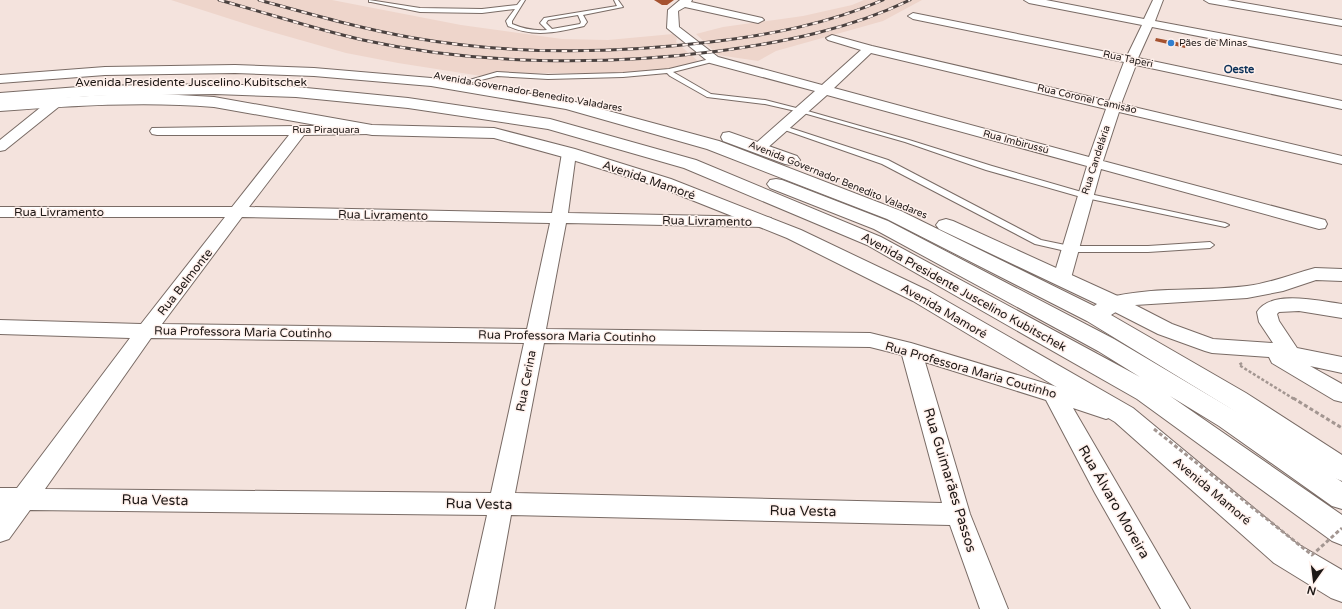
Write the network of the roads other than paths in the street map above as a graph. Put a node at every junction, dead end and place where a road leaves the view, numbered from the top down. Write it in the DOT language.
graph roads {
  1 [pos="523,0"];
  2 [pos="616,0"];
  3 [pos="1029,0"];
  4 [pos="1158,0"];
  5 [pos="1209,0"];
  6 [pos="371,1"];
  7 [pos="685,2"];
  8 [pos="517,7"];
  9 [pos="580,14"];
  10 [pos="913,16"];
  11 [pos="758,20"];
  12 [pos="1150,23"];
  13 [pos="1342,23"];
  14 [pos="552,32"];
  15 [pos="832,38"];
  16 [pos="868,49"];
  17 [pos="714,60"];
  18 [pos="1131,60"];
  19 [pos="1342,60"];
  20 [pos="670,71"];
  21 [pos="0,73"];
  22 [pos="0,79"];
  23 [pos="469,81"];
  24 [pos="0,87"];
  25 [pos="824,91"];
  26 [pos="0,98"];
  27 [pos="56,102"];
  28 [pos="1342,105"];
  29 [pos="0,106"];
  30 [pos="1114,106"];
  31 [pos="802,111"];
  32 [pos="782,127"];
  33 [pos="300,130"];
  34 [pos="372,130"];
  35 [pos="157,131"];
  36 [pos="494,133"];
  37 [pos="760,147"];
  38 [pos="0,148"];
  39 [pos="569,153"];
  40 [pos="1342,160"];
  41 [pos="1094,163"];
  42 [pos="1084,195"];
  43 [pos="0,212"];
  44 [pos="239,212"];
  45 [pos="559,218"];
  46 [pos="765,222"];
  47 [pos="1319,224"];
  48 [pos="1225,225"];
  49 [pos="1210,244"];
  50 [pos="1070,249"];
  51 [pos="1342,275"];
  52 [pos="1062,278"];
  53 [pos="1105,310"];
  54 [pos="1342,310"];
  55 [pos="0,326"];
  56 [pos="146,331"];
  57 [pos="535,336"];
  58 [pos="1264,349"];
  59 [pos="911,350"];
  60 [pos="1291,355"];
  61 [pos="1342,365"];
  62 [pos="1054,394"];
  63 [pos="1342,394"];
  64 [pos="1124,415"];
  65 [pos="1342,469"];
  66 [pos="1342,497"];
  67 [pos="0,499"];
  68 [pos="24,499"];
  69 [pos="502,504"];
  70 [pos="958,514"];
  71 [pos="0,531"];
  72 [pos="1342,532"];
  73 [pos="1342,587"];
  74 [pos="480,609"];
  75 [pos="994,609"];
  76 [pos="1176,609"];
  1 -- 8 [label="lane"];
  2 -- 9 [label="lane"];
  3 -- 12 [label="street"];
  4 -- 12 [label="street, Rua Candelária"];
  5 -- 13 [label="street"];
  6 -- 8 [label="lane"];
  7 -- 11 [label="street"];
  7 -- 17 [label="street"];
  8 -- 14 [label="lane"];
  9 -- 14 [label="lane"];
  9 -- 14 [label="lane"];
  10 -- 18 [label="street, Rua Taperi"];
  12 -- 18 [label="street, Rua Candelária"];
  12 -- 19 [label="street"];
  15 -- 16 [label="street, Rua Coronel Camisão"];
  16 -- 25 [label="street"];
  16 -- 30 [label="street, Rua Coronel Camisão"];
  17 -- 20 [label="lane"];
  17 -- 25 [label="street, Rua Imbirussú"];
  18 -- 28 [label="street, Rua Taperi"];
  18 -- 30 [label="street, Rua Candelária"];
  20 -- 23 [label="lane"];
  20 -- 31 [label="lane"];
  21 -- 23 [label="main road, Avenida Governador Benedito Valadares"];
  22 -- 53 [label="main road, Avenida Presidente Juscelino Kubitschek"];
  23 -- 37 [label="main road, Avenida Governador Benedito Valadares"];
  24 -- 66 [label="main road, Avenida Presidente Juscelino Kubitschek"];
  25 -- 31 [label="street"];
  25 -- 41 [label="street, Rua Imbirussú"];
  26 -- 72 [label="main road, Avenida Presidente Juscelino Kubitschek"];
  27 -- 29 [label="main road"];
  27 -- 34 [label="main road"];
  27 -- 38 [label="street"];
  30 -- 40 [label="street, Rua Coronel Camisão"];
  30 -- 41 [label="street, Rua Candelária"];
  31 -- 32 [label="street"];
  31 -- 42 [label="lane"];
  32 -- 37 [label="street"];
  32 -- 50 [label="lane"];
  33 -- 34 [label="street, Rua Piraquara"];
  33 -- 35 [label="street, Rua Piraquara"];
  33 -- 44 [label="street, Rua Belmonte"];
  34 -- 36 [label="main road, Rua Piraquara"];
  36 -- 39 [label="main road, Avenida Mamoré"];
  37 -- 52 [label="main road, Avenida Governador Benedito Valadares"];
  39 -- 45 [label="street, Rua Cerina"];
  39 -- 46 [label="main road, Avenida Mamoré"];
  41 -- 42 [label="street, Rua Candelária"];
  41 -- 47 [label="street, Rua Imbirussú"];
  42 -- 48 [label="lane"];
  42 -- 50 [label="street, Rua Candelária"];
  43 -- 44 [label="street, Rua Livramento"];
  44 -- 45 [label="street, Rua Livramento"];
  44 -- 56 [label="street, Rua Belmonte"];
  45 -- 46 [label="street, Rua Livramento"];
  45 -- 57 [label="street, Rua Cerina"];
  46 -- 64 [label="main road, Avenida Mamoré"];
  49 -- 50 [label="lane"];
  50 -- 52 [label="street, Rua Candelária"];
  51 -- 53 [label="street"];
  52 -- 53 [label="main road, Avenida Governador Benedito Valadares"];
  53 -- 58 [label="street"];
  53 -- 65 [label="main road, Avenida Presidente Juscelino Kubitschek"];
  54 -- 60 [label="street"];
  55 -- 56 [label="street, Rua Professora Maria Coutinho"];
  56 -- 57 [label="street, Rua Professora Maria Coutinho"];
  56 -- 68 [label="street, Rua Belmonte"];
  57 -- 59 [label="street, Rua Professora Maria Coutinho"];
  57 -- 69 [label="street, Rua Cerina"];
  58 -- 60 [label="street"];
  58 -- 63 [label="street"];
  59 -- 62 [label="street, Rua Professora Maria Coutinho"];
  59 -- 70 [label="street, Rua Guimarães Passos"];
  60 -- 61 [label="street"];
  62 -- 64 [label="street, Rua Professora Maria Coutinho"];
  62 -- 76 [label="street, Rua Álvaro Moreira"];
  64 -- 73 [label="main road, Avenida Mamoré"];
  67 -- 68 [label="street, Rua Vesta"];
  68 -- 69 [label="street, Rua Vesta"];
  68 -- 71 [label="street, Rua Belmonte"];
  69 -- 70 [label="street, Rua Vesta"];
  69 -- 74 [label="street, Rua Cerina"];
  70 -- 75 [label="street, Rua Guimarães Passos"];
}
